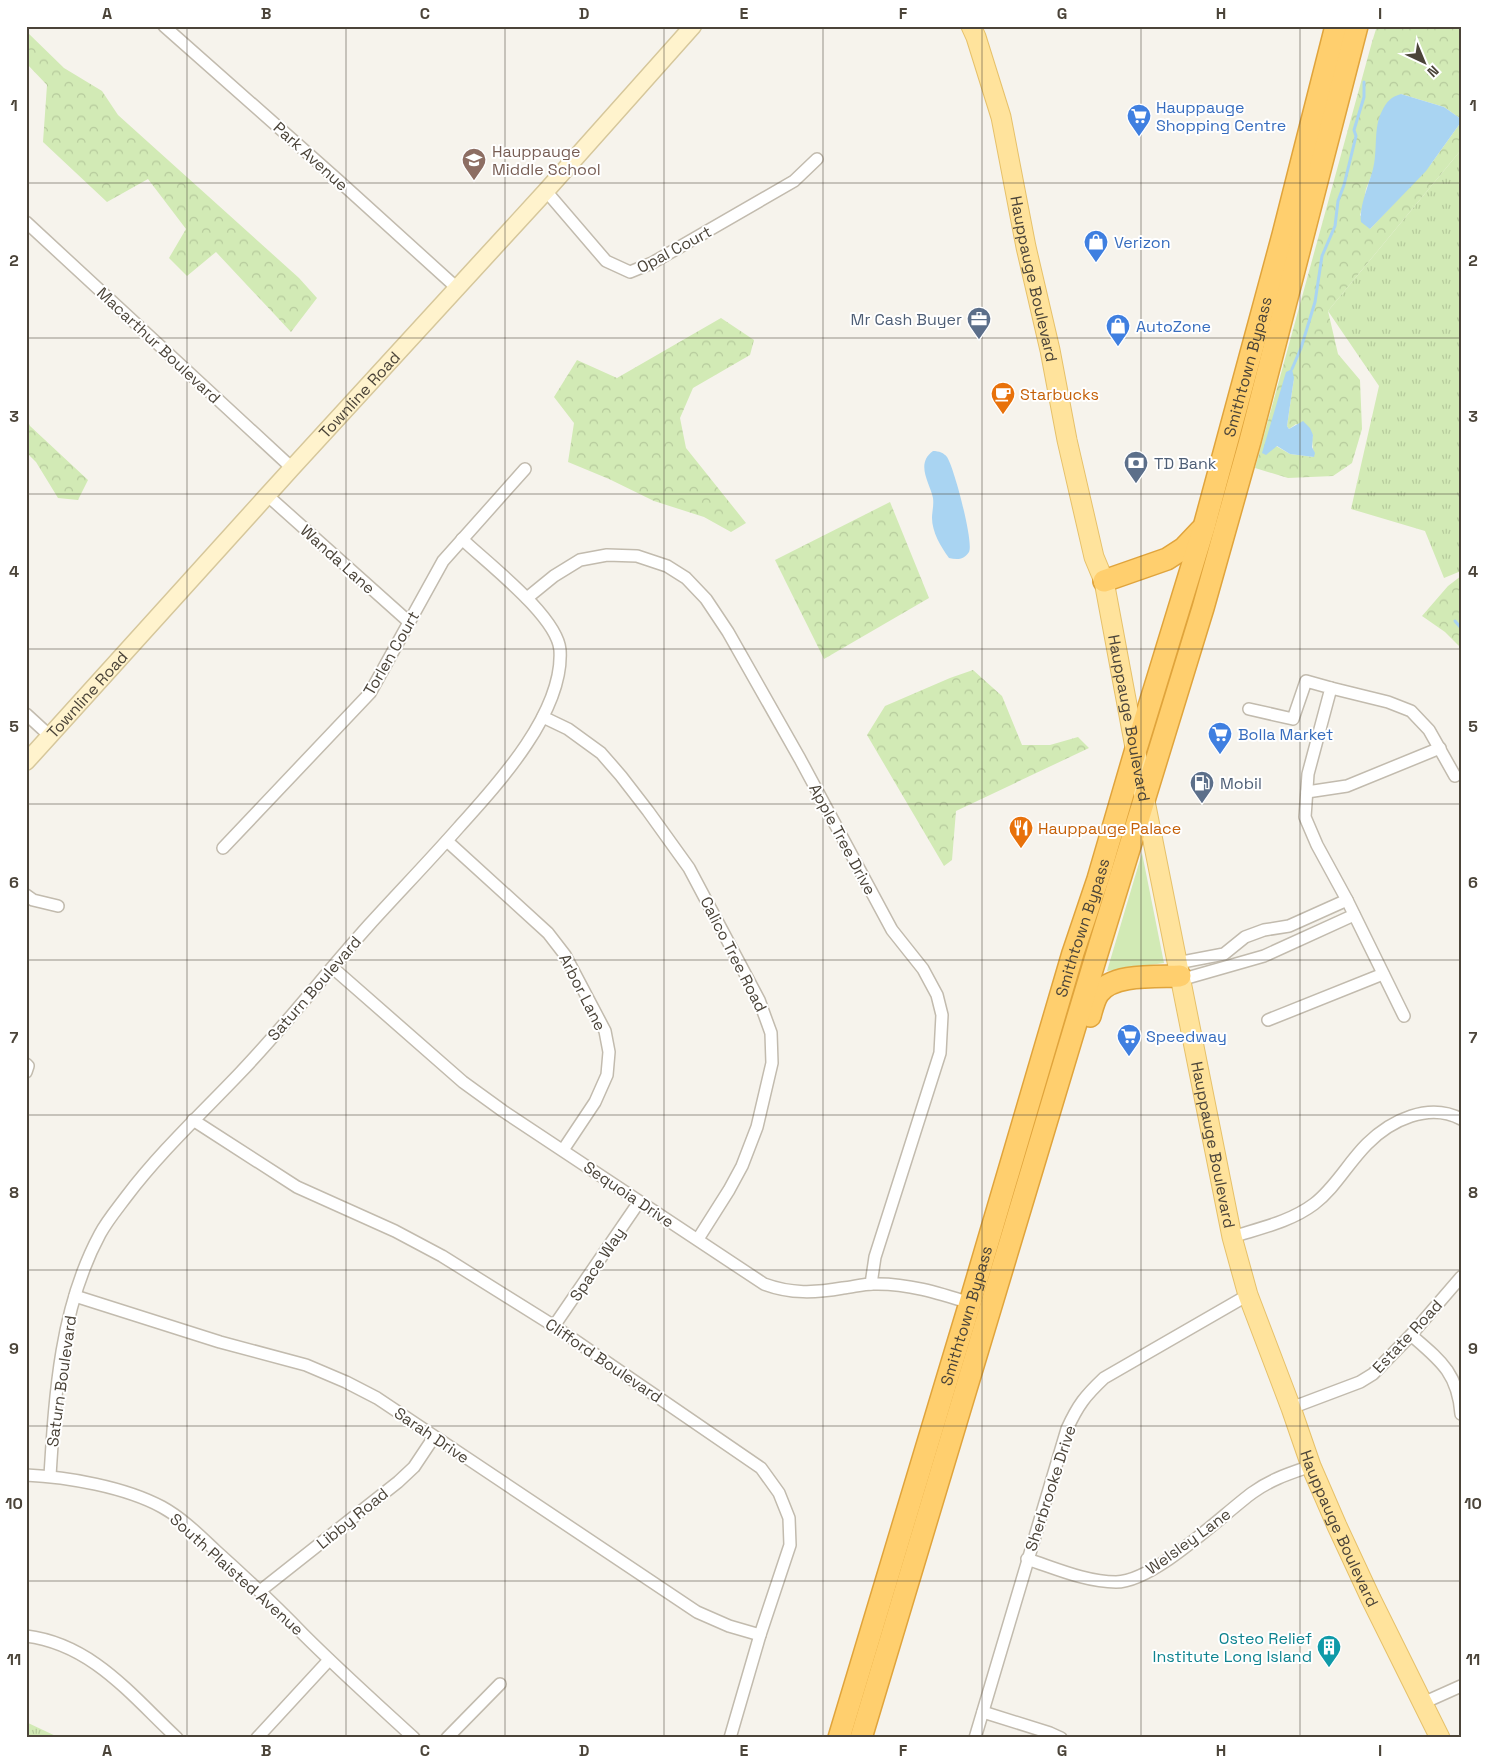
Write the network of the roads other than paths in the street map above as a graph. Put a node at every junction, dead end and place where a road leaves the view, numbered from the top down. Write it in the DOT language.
graph roads {
  1 [pos="164,26"];
  2 [pos="686,26"];
  3 [pos="693,26"];
  4 [pos="970,26"];
  5 [pos="1336,26"];
  6 [pos="1357,26"];
  7 [pos="677,44"];
  8 [pos="817,159"];
  9 [pos="546,191"];
  10 [pos="26,222"];
  11 [pos="457,288"];
  12 [pos="292,468"];
  13 [pos="525,469"];
  14 [pos="268,496"];
  15 [pos="1204,527"];
  16 [pos="462,539"];
  17 [pos="1104,581"];
  18 [pos="527,598"];
  19 [pos="409,622"];
  20 [pos="1331,688"];
  21 [pos="1249,709"];
  22 [pos="26,714"];
  23 [pos="543,717"];
  24 [pos="50,736"];
  25 [pos="1136,748"];
  26 [pos="1440,748"];
  27 [pos="26,762"];
  28 [pos="1455,776"];
  29 [pos="1307,792"];
  30 [pos="1145,801"];
  31 [pos="447,841"];
  32 [pos="223,848"];
  33 [pos="26,895"];
  34 [pos="1347,900"];
  35 [pos="58,906"];
  36 [pos="1354,915"];
  37 [pos="1272,928"];
  38 [pos="1278,949"];
  39 [pos="333,968"];
  40 [pos="1179,973"];
  41 [pos="1383,974"];
  42 [pos="1404,1016"];
  43 [pos="1268,1020"];
  44 [pos="26,1064"];
  45 [pos="26,1072"];
  46 [pos="1058,1083"];
  47 [pos="1461,1119"];
  48 [pos="193,1120"];
  49 [pos="563,1150"];
  50 [pos="639,1202"];
  51 [pos="1232,1237"];
  52 [pos="698,1238"];
  53 [pos="1461,1278"];
  54 [pos="871,1284"];
  55 [pos="1248,1295"];
  56 [pos="75,1296"];
  57 [pos="970,1304"];
  58 [pos="554,1326"];
  59 [pos="1411,1335"];
  60 [pos="1292,1408"];
  61 [pos="1461,1414"];
  62 [pos="434,1437"];
  63 [pos="1312,1466"];
  64 [pos="26,1475"];
  65 [pos="50,1476"];
  66 [pos="1027,1559"];
  67 [pos="260,1591"];
  68 [pos="760,1634"];
  69 [pos="26,1636"];
  70 [pos="329,1660"];
  71 [pos="500,1684"];
  72 [pos="1461,1686"];
  73 [pos="1423,1703"];
  74 [pos="983,1712"];
  75 [pos="177,1738"];
  76 [pos="257,1738"];
  77 [pos="414,1738"];
  78 [pos="447,1738"];
  79 [pos="730,1738"];
  80 [pos="840,1738"];
  81 [pos="861,1738"];
  82 [pos="975,1738"];
  83 [pos="1060,1738"];
  84 [pos="1440,1738"];
  1 -- 11 [label="street, Park Avenue"];
  2 -- 7 [label="street"];
  3 -- 7 [label="street, Townline Road"];
  4 -- 17 [label="main road, Hauppauge Boulevard"];
  5 -- 15 [label="highway, Smithtown Bypass"];
  6 -- 30 [label="highway, Smithtown Bypass"];
  7 -- 9 [label="street, Townline Road"];
  8 -- 9 [label="street, Opal Court"];
  9 -- 11 [label="street, Townline Road"];
  10 -- 12 [label="street, Macarthur Boulevard"];
  11 -- 12 [label="street, Townline Road"];
  12 -- 14 [label="street, Townline Road"];
  13 -- 16 [label="street, Torlen Court"];
  14 -- 19 [label="street, Wanda Lane"];
  14 -- 24 [label="street, Townline Road"];
  15 -- 17 [label="highway"];
  15 -- 25 [label="highway, Smithtown Bypass"];
  16 -- 18 [label="street, Saturn Boulevard"];
  16 -- 19 [label="street, Torlen Court"];
  17 -- 25 [label="main road, Hauppauge Boulevard"];
  18 -- 23 [label="street, Saturn Boulevard"];
  18 -- 54 [label="street, Apple Tree Drive"];
  19 -- 32 [label="street, Torlen Court"];
  20 -- 21 [label="street"];
  20 -- 26 [label="street"];
  20 -- 29 [label="street"];
  22 -- 24 [label="street"];
  23 -- 31 [label="street, Saturn Boulevard"];
  23 -- 52 [label="street, Calico Tree Road"];
  24 -- 27 [label="street, Townline Road"];
  25 -- 30 [label="main road, Hauppauge Boulevard"];
  25 -- 57 [label="highway, Smithtown Bypass"];
  26 -- 28 [label="street"];
  26 -- 29 [label="street"];
  29 -- 34 [label="street"];
  30 -- 40 [label="main road, Hauppauge Boulevard"];
  30 -- 46 [label="highway, Smithtown Bypass"];
  31 -- 39 [label="street, Saturn Boulevard"];
  31 -- 49 [label="street, Arbor Lane"];
  33 -- 35 [label="street"];
  34 -- 36 [label="street"];
  34 -- 37 [label="street"];
  36 -- 38 [label="street"];
  36 -- 41 [label="street"];
  37 -- 38 [label="street"];
  37 -- 40 [label="street"];
  38 -- 40 [label="street"];
  39 -- 48 [label="street, Saturn Boulevard"];
  39 -- 49 [label="street, Sequoia Drive"];
  40 -- 46 [label="highway"];
  40 -- 51 [label="main road, Hauppauge Boulevard"];
  41 -- 42 [label="street"];
  41 -- 43 [label="street"];
  44 -- 45 [label="street"];
  46 -- 81 [label="highway, Smithtown Bypass"];
  47 -- 51 [label="street"];
  48 -- 56 [label="street, Saturn Boulevard"];
  48 -- 58 [label="street, Clifford Boulevard"];
  49 -- 50 [label="street, Sequoia Drive"];
  50 -- 52 [label="street, Sequoia Drive"];
  50 -- 58 [label="street, Space Way"];
  51 -- 55 [label="main road, Hauppauge Boulevard"];
  52 -- 54 [label="street, Sequoia Drive"];
  53 -- 59 [label="street, Estate Road"];
  54 -- 57 [label="street, Sequoia Drive"];
  55 -- 60 [label="main road, Hauppauge Boulevard"];
  55 -- 66 [label="street, Sherbrooke Drive"];
  56 -- 62 [label="street, Sarah Drive"];
  56 -- 65 [label="street, Saturn Boulevard"];
  57 -- 80 [label="highway, Smithtown Bypass"];
  58 -- 68 [label="street, Clifford Boulevard"];
  59 -- 60 [label="street, Estate Road"];
  59 -- 61 [label="street"];
  60 -- 63 [label="main road, Hauppauge Boulevard"];
  62 -- 67 [label="street, Libby Road"];
  62 -- 68 [label="street, Sarah Drive"];
  63 -- 66 [label="street, Welsley Lane"];
  63 -- 73 [label="main road, Hauppauge Boulevard"];
  64 -- 65 [label="street, South Plaisted Avenue"];
  65 -- 67 [label="street, South Plaisted Avenue"];
  66 -- 74 [label="street, Sherbrooke Drive"];
  67 -- 70 [label="street, South Plaisted Avenue"];
  68 -- 79 [label="street, Clifford Boulevard"];
  69 -- 75 [label="street"];
  70 -- 76 [label="street"];
  70 -- 77 [label="street, South Plaisted Avenue"];
  71 -- 78 [label="street"];
  72 -- 73 [label="street"];
  73 -- 84 [label="main road, Hauppauge Boulevard"];
  74 -- 82 [label="street, Sherbrooke Drive"];
  74 -- 83 [label="street"];
}
